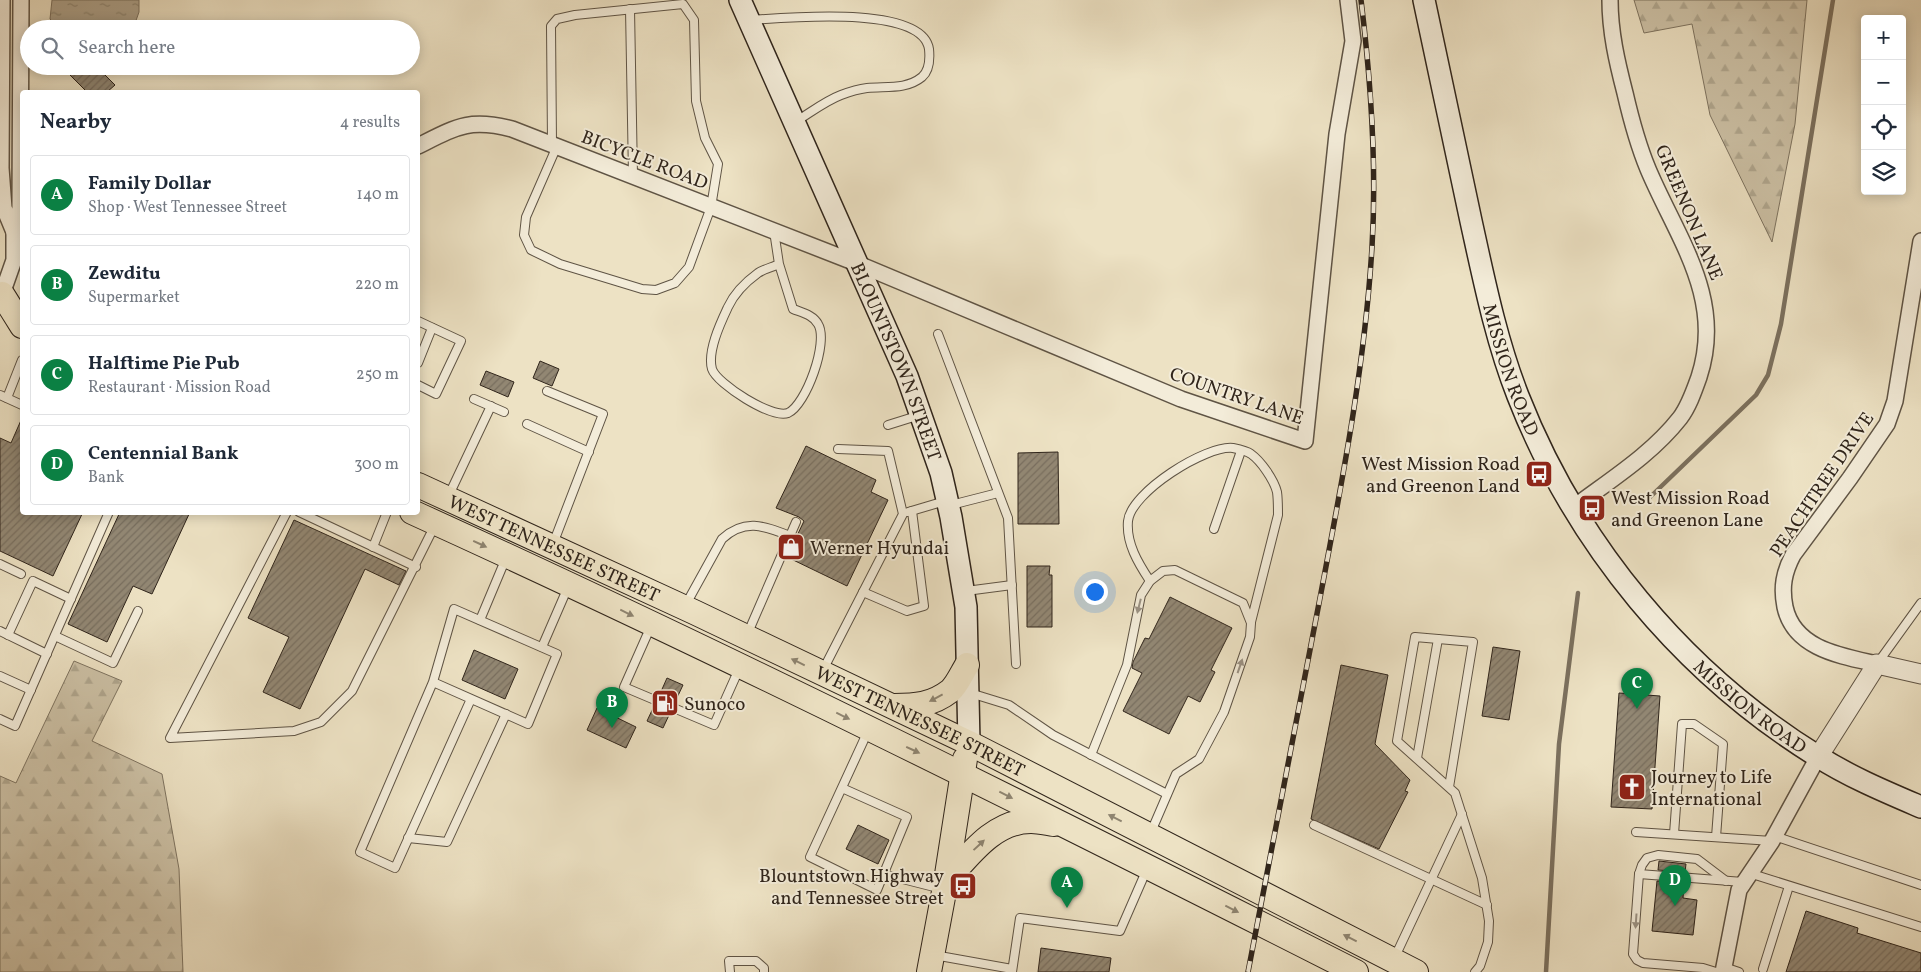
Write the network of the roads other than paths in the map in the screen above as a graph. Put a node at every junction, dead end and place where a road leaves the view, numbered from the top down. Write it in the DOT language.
graph roads {
  1 [pos="2,0"];
  2 [pos="21,0"];
  3 [pos="740,0"];
  4 [pos="1348,0"];
  5 [pos="1424,0"];
  6 [pos="1610,0"];
  7 [pos="630,9"];
  8 [pos="21,20"];
  9 [pos="749,20"];
  10 [pos="20,75"];
  11 [pos="20,90"];
  12 [pos="2,93"];
  13 [pos="20,93"];
  14 [pos="793,123"];
  15 [pos="420,145"];
  16 [pos="554,145"];
  17 [pos="633,176"];
  18 [pos="711,207"];
  19 [pos="774,231"];
  20 [pos="18,232"];
  21 [pos="1921,241"];
  22 [pos="856,263"];
  23 [pos="779,264"];
  24 [pos="6,296"];
  25 [pos="20,322"];
  26 [pos="420,322"];
  27 [pos="0,324"];
  28 [pos="432,328"];
  29 [pos="20,334"];
  30 [pos="938,334"];
  31 [pos="420,358"];
  32 [pos="20,364"];
  33 [pos="420,386"];
  34 [pos="547,391"];
  35 [pos="4,397"];
  36 [pos="474,399"];
  37 [pos="20,404"];
  38 [pos="491,406"];
  39 [pos="504,412"];
  40 [pos="921,415"];
  41 [pos="527,424"];
  42 [pos="888,425"];
  43 [pos="838,449"];
  44 [pos="1241,451"];
  45 [pos="589,452"];
  46 [pos="420,486"];
  47 [pos="998,493"];
  48 [pos="447,498"];
  49 [pos="948,503"];
  50 [pos="1573,508"];
  51 [pos="912,511"];
  52 [pos="903,514"];
  53 [pos="108,515"];
  54 [pos="285,515"];
  55 [pos="305,515"];
  56 [pos="386,515"];
  57 [pos="418,515"];
  58 [pos="796,522"];
  59 [pos="436,524"];
  60 [pos="1214,530"];
  61 [pos="790,536"];
  62 [pos="373,547"];
  63 [pos="552,547"];
  64 [pos="507,556"];
  65 [pos="0,564"];
  66 [pos="416,567"];
  67 [pos="20,574"];
  68 [pos="1150,581"];
  69 [pos="1012,585"];
  70 [pos="569,586"];
  71 [pos="863,592"];
  72 [pos="964,592"];
  73 [pos="70,599"];
  74 [pos="1921,603"];
  75 [pos="684,608"];
  76 [pos="138,611"];
  77 [pos="480,620"];
  78 [pos="1251,624"];
  79 [pos="652,625"];
  80 [pos="0,631"];
  81 [pos="8,635"];
  82 [pos="55,636"];
  83 [pos="746,637"];
  84 [pos="1438,639"];
  85 [pos="542,647"];
  86 [pos="47,654"];
  87 [pos="1016,664"];
  88 [pos="1877,664"];
  89 [pos="967,665"];
  90 [pos="740,667"];
  91 [pos="822,673"];
  92 [pos="1921,674"];
  93 [pos="0,676"];
  94 [pos="433,682"];
  95 [pos="31,690"];
  96 [pos="968,693"];
  97 [pos="471,699"];
  98 [pos="892,706"];
  99 [pos="506,714"];
  100 [pos="0,719"];
  101 [pos="869,729"];
  102 [pos="969,743"];
  103 [pos="1091,755"];
  104 [pos="1818,757"];
  105 [pos="1417,758"];
  106 [pos="962,773"];
  107 [pos="1449,787"];
  108 [pos="842,788"];
  109 [pos="1167,794"];
  110 [pos="1921,807"];
  111 [pos="1462,814"];
  112 [pos="1065,825"];
  113 [pos="1314,825"];
  114 [pos="1636,832"];
  115 [pos="1674,834"];
  116 [pos="1149,836"];
  117 [pos="1716,837"];
  118 [pos="408,838"];
  119 [pos="1773,839"];
  120 [pos="1148,867"];
  121 [pos="884,874"];
  122 [pos="1639,874"];
  123 [pos="1746,878"];
  124 [pos="1431,880"];
  125 [pos="1726,881"];
  126 [pos="946,885"];
  127 [pos="1789,886"];
  128 [pos="1921,886"];
  129 [pos="1486,905"];
  130 [pos="1921,927"];
  131 [pos="1393,960"];
  132 [pos="931,964"];
  133 [pos="1763,969"];
  134 [pos="764,970"];
  135 [pos="1012,970"];
  136 [pos="1721,970"];
  137 [pos="730,972"];
  138 [pos="1356,972"];
  139 [pos="1416,972"];
  140 [pos="1475,972"];
  141 [pos="1739,972"];
  1 -- 12 [label="street"];
  2 -- 8 [label="street"];
  3 -- 9 [label="main road, BLOUNTSTOWN STREET"];
  4 -- 22 [label="street, COUNTRY LANE"];
  5 -- 50 [label="main road, MISSION ROAD"];
  6 -- 50 [label="street, GREENON LANE"];
  7 -- 16 [label="lane"];
  7 -- 17 [label="lane"];
  7 -- 18 [label="lane"];
  9 -- 14 [label="main road, BLOUNTSTOWN STREET"];
  9 -- 14 [label="lane"];
  10 -- 11 [label="street"];
  12 -- 13 [label="street"];
  12 -- 20 [label="street"];
  13 -- 20 [label="street"];
  14 -- 22 [label="main road, BLOUNTSTOWN STREET"];
  15 -- 16 [label="street, BICYCLE ROAD"];
  16 -- 17 [label="street, BICYCLE ROAD"];
  16 -- 18 [label="lane"];
  17 -- 18 [label="street, BICYCLE ROAD"];
  18 -- 19 [label="street, BICYCLE ROAD"];
  19 -- 22 [label="street, BICYCLE ROAD"];
  19 -- 23 [label="lane"];
  20 -- 24 [label="street"];
  21 -- 88 [label="street, PEACHTREE DRIVE"];
  22 -- 40 [label="main road, BLOUNTSTOWN STREET"];
  23 -- 23 [label="lane"];
  24 -- 25 [label="main road"];
  26 -- 28 [label="lane"];
  27 -- 29 [label="main road"];
  28 -- 31 [label="lane"];
  28 -- 33 [label="lane"];
  30 -- 47 [label="lane"];
  32 -- 35 [label="lane"];
  34 -- 45 [label="lane"];
  35 -- 37 [label="lane"];
  36 -- 38 [label="lane"];
  38 -- 39 [label="lane"];
  38 -- 48 [label="lane"];
  40 -- 42 [label="lane"];
  40 -- 49 [label="main road, BLOUNTSTOWN STREET"];
  41 -- 45 [label="lane"];
  43 -- 52 [label="lane"];
  44 -- 60 [label="lane"];
  44 -- 68 [label="lane"];
  44 -- 78 [label="lane"];
  45 -- 63 [label="lane"];
  46 -- 48 [label="main road, WEST TENNESSEE STREET"];
  47 -- 49 [label="lane"];
  47 -- 69 [label="lane"];
  48 -- 59 [label="main road"];
  48 -- 63 [label="main road, WEST TENNESSEE STREET"];
  49 -- 51 [label="lane"];
  49 -- 72 [label="main road, BLOUNTSTOWN STREET"];
  50 -- 104 [label="main road, MISSION ROAD"];
  51 -- 52 [label="lane"];
  51 -- 71 [label="lane"];
  52 -- 71 [label="lane"];
  53 -- 73 [label="lane"];
  54 -- 66 [label="lane"];
  55 -- 62 [label="lane"];
  56 -- 62 [label="lane"];
  57 -- 59 [label="main road, WEST TENNESSEE STREET"];
  58 -- 61 [label="lane"];
  59 -- 64 [label="main road, WEST TENNESSEE STREET, one-way"];
  59 -- 66 [label="lane"];
  61 -- 75 [label="lane"];
  61 -- 83 [label="lane"];
  62 -- 66 [label="lane"];
  63 -- 75 [label="main road, WEST TENNESSEE STREET"];
  64 -- 70 [label="main road, WEST TENNESSEE STREET"];
  64 -- 77 [label="lane"];
  65 -- 67 [label="lane"];
  68 -- 78 [label="lane"];
  68 -- 103 [label="lane, one-way"];
  69 -- 72 [label="lane"];
  69 -- 87 [label="lane"];
  70 -- 79 [label="main road, WEST TENNESSEE STREET, one-way"];
  70 -- 85 [label="lane"];
  71 -- 91 [label="lane"];
  72 -- 89 [label="main road, BLOUNTSTOWN STREET"];
  73 -- 81 [label="lane"];
  73 -- 82 [label="lane"];
  74 -- 88 [label="lane"];
  75 -- 83 [label="main road, WEST TENNESSEE STREET"];
  76 -- 82 [label="lane"];
  77 -- 85 [label="lane"];
  77 -- 94 [label="lane"];
  109 -- 78 [label="lane, one-way"];
  79 -- 90 [label="main road, WEST TENNESSEE STREET"];
  79 -- 90 [label="lane"];
  80 -- 81 [label="lane"];
  81 -- 86 [label="lane"];
  82 -- 86 [label="lane"];
  91 -- 83 [label="main road, WEST TENNESSEE STREET, one-way"];
  84 -- 105 [label="lane"];
  84 -- 105 [label="lane"];
  84 -- 107 [label="lane"];
  85 -- 99 [label="lane"];
  86 -- 95 [label="lane"];
  88 -- 92 [label="street"];
  88 -- 104 [label="street"];
  89 -- 96 [label="main road, BLOUNTSTOWN STREET"];
  89 -- 98 [label="main road, one-way"];
  90 -- 101 [label="main road, WEST TENNESSEE STREET, one-way"];
  91 -- 98 [label="main road, WEST TENNESSEE STREET"];
  93 -- 95 [label="lane"];
  94 -- 97 [label="lane"];
  94 -- 118 [label="lane"];
  95 -- 100 [label="lane"];
  96 -- 102 [label="main road, BLOUNTSTOWN STREET"];
  96 -- 103 [label="lane"];
  97 -- 99 [label="lane"];
  97 -- 118 [label="lane"];
  98 -- 102 [label="main road, WEST TENNESSEE STREET"];
  99 -- 118 [label="lane"];
  101 -- 106 [label="main road, WEST TENNESSEE STREET, one-way"];
  101 -- 108 [label="lane"];
  102 -- 106 [label="main road"];
  116 -- 102 [label="main road, WEST TENNESSEE STREET, one-way"];
  103 -- 109 [label="lane"];
  104 -- 110 [label="main road, MISSION ROAD"];
  104 -- 119 [label="street"];
  105 -- 107 [label="lane"];
  106 -- 112 [label="main road, WEST TENNESSEE STREET, one-way"];
  106 -- 126 [label="main road"];
  107 -- 111 [label="lane"];
  108 -- 121 [label="lane"];
  108 -- 121 [label="lane"];
  109 -- 116 [label="lane"];
  111 -- 124 [label="lane"];
  111 -- 129 [label="lane"];
  112 -- 120 [label="main road, WEST TENNESSEE STREET"];
  126 -- 112 [label="main road, one-way"];
  113 -- 124 [label="lane"];
  114 -- 115 [label="lane"];
  115 -- 117 [label="lane"];
  115 -- 117 [label="lane"];
  131 -- 116 [label="main road, WEST TENNESSEE STREET, one-way"];
  117 -- 119 [label="lane"];
  119 -- 123 [label="street"];
  119 -- 128 [label="lane"];
  120 -- 135 [label="lane"];
  120 -- 138 [label="main road, WEST TENNESSEE STREET, one-way"];
  121 -- 126 [label="lane"];
  122 -- 125 [label="lane"];
  122 -- 125 [label="lane"];
  122 -- 136 [label="lane, one-way"];
  123 -- 125 [label="lane"];
  123 -- 127 [label="lane"];
  123 -- 136 [label="street"];
  124 -- 129 [label="lane"];
  124 -- 131 [label="lane"];
  126 -- 132 [label="main road"];
  127 -- 130 [label="lane"];
  127 -- 133 [label="lane"];
  129 -- 140 [label="lane"];
  131 -- 139 [label="main road, WEST TENNESSEE STREET"];
  132 -- 135 [label="lane"];
  134 -- 137 [label="lane"];
  136 -- 141 [label="lane"];
}
